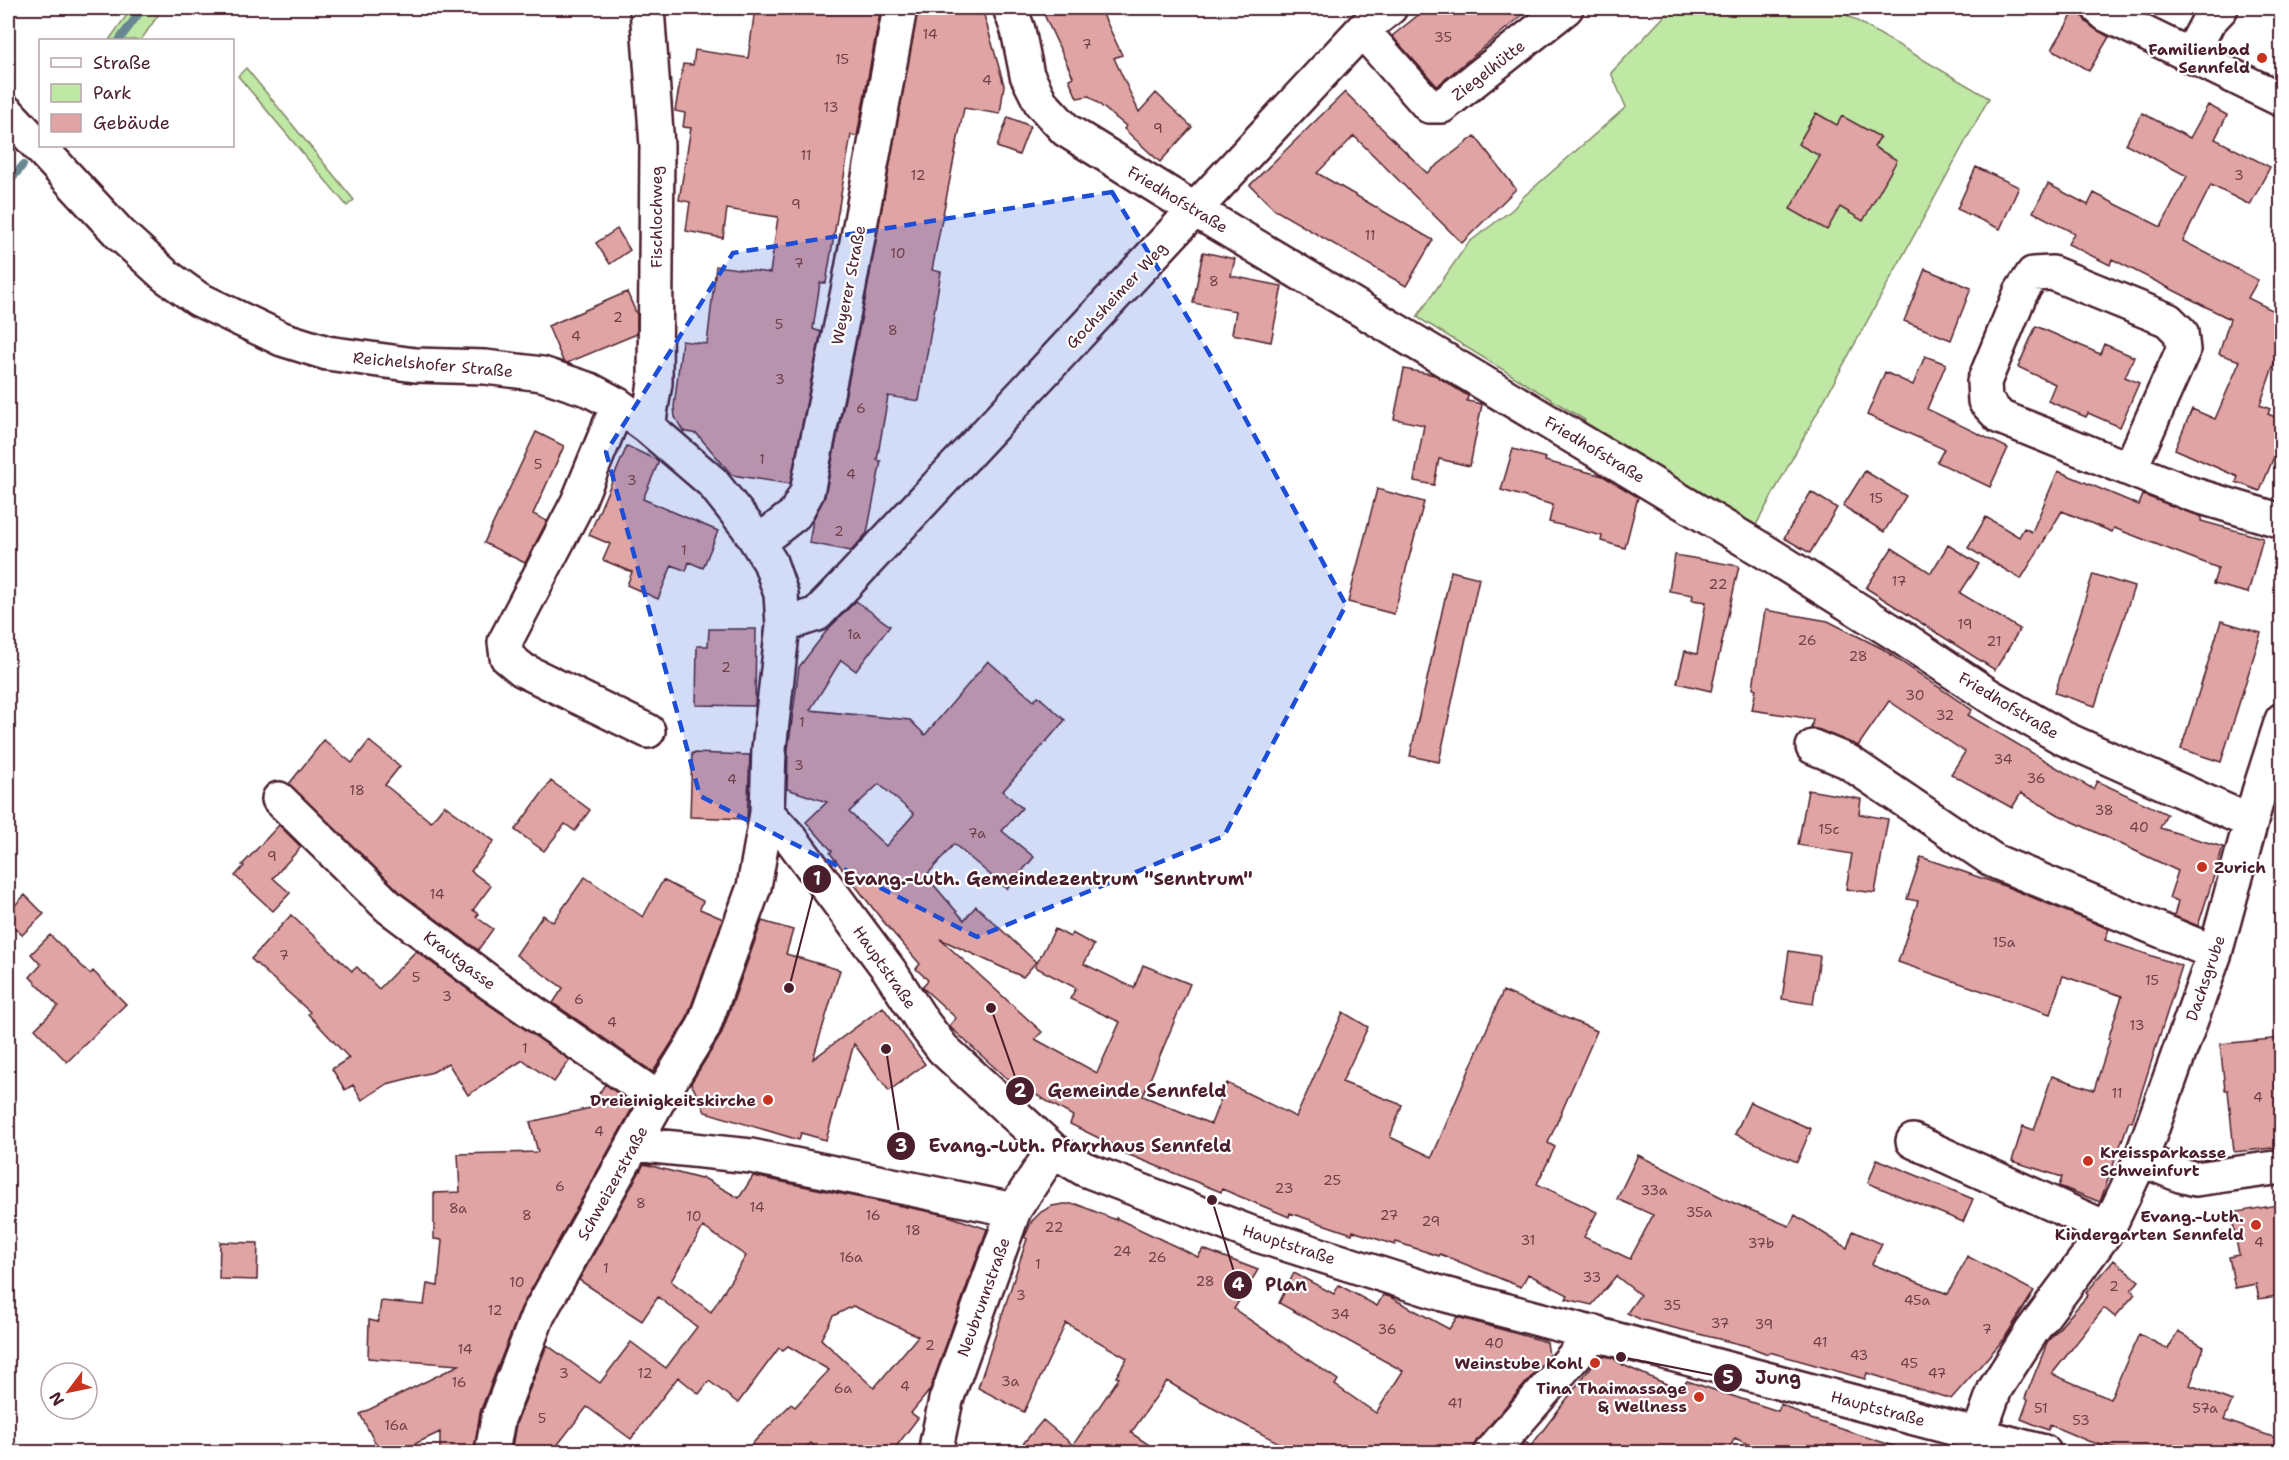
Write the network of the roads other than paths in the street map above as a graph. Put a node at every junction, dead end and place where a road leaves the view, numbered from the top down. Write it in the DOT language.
graph roads {
  1 [pos="647,8"];
  2 [pos="900,8"];
  3 [pos="1010,8"];
  4 [pos="1388,8"];
  5 [pos="1566,8"];
  6 [pos="2099,8"];
  7 [pos="2221,8"];
  8 [pos="1362,30"];
  9 [pos="2190,56"];
  10 [pos="2282,100"];
  11 [pos="8,113"];
  12 [pos="39,146"];
  13 [pos="39,147"];
  14 [pos="1195,210"];
  15 [pos="618,405"];
  16 [pos="648,427"];
  17 [pos="2130,469"];
  18 [pos="2282,521"];
  19 [pos="759,543"];
  20 [pos="783,625"];
  21 [pos="2282,720"];
  22 [pos="648,731"];
  23 [pos="1813,747"];
  24 [pos="279,799"];
  25 [pos="767,813"];
  26 [pos="2251,822"];
  27 [pos="2215,953"];
  28 [pos="659,1098"];
  29 [pos="1913,1141"];
  30 [pos="634,1144"];
  31 [pos="1053,1150"];
  32 [pos="2141,1159"];
  33 [pos="2282,1167"];
  34 [pos="1014,1210"];
  35 [pos="2108,1229"];
  36 [pos="1594,1332"];
  37 [pos="1979,1434"];
  38 [pos="492,1452"];
  39 [pos="938,1452"];
  40 [pos="1491,1452"];
  41 [pos="2044,1452"];
  1 -- 16 [label="street, Fischlochweg"];
  2 -- 19 [label="street, Weyerer Straße"];
  3 -- 14 [label="street, Friedhofstraße"];
  4 -- 8 [label="street, Gochsheimer Weg"];
  5 -- 8 [label="street, Ziegelhütte"];
  6 -- 9 [label="street"];
  7 -- 9 [label="street"];
  8 -- 14 [label="street, Gochsheimer Weg"];
  9 -- 10 [label="street"];
  11 -- 12 [label="street, Reichelshofer Straße"];
  13 -- 15 [label="street, Reichelshofer Straße"];
  14 -- 20 [label="street, Gochsheimer Weg"];
  14 -- 26 [label="street, Friedhofstraße"];
  15 -- 16 [label="street, Reichelshofer Straße"];
  15 -- 22 [label="street"];
  16 -- 19 [label="street, Reichelshofer Straße"];
  17 -- 17 [label="street"];
  17 -- 18 [label="street"];
  19 -- 20 [label="street, Reichelshofer Straße"];
  20 -- 25 [label="street"];
  21 -- 26 [label="street, Dachsgrube"];
  23 -- 27 [label="street"];
  24 -- 28 [label="street, Krautgasse"];
  25 -- 28 [label="street, Schweizerstraße"];
  25 -- 31 [label="street, Hauptstraße"];
  26 -- 27 [label="street, Dachsgrube"];
  27 -- 32 [label="street, Dachsgrube"];
  28 -- 30 [label="street, Schweizerstraße"];
  29 -- 35 [label="street"];
  30 -- 34 [label="street"];
  30 -- 38 [label="street, Schweizerstraße"];
  31 -- 34 [label="street, Neubrunnstraße"];
  31 -- 36 [label="street, Hauptstraße"];
  32 -- 33 [label="street"];
  32 -- 35 [label="street, Dachsgrube"];
  34 -- 39 [label="street, Neubrunnstraße"];
  35 -- 37 [label="street, Dachsgrube"];
  36 -- 37 [label="street, Hauptstraße"];
  36 -- 40 [label="street"];
  37 -- 41 [label="street, Hauptstraße"];
}
